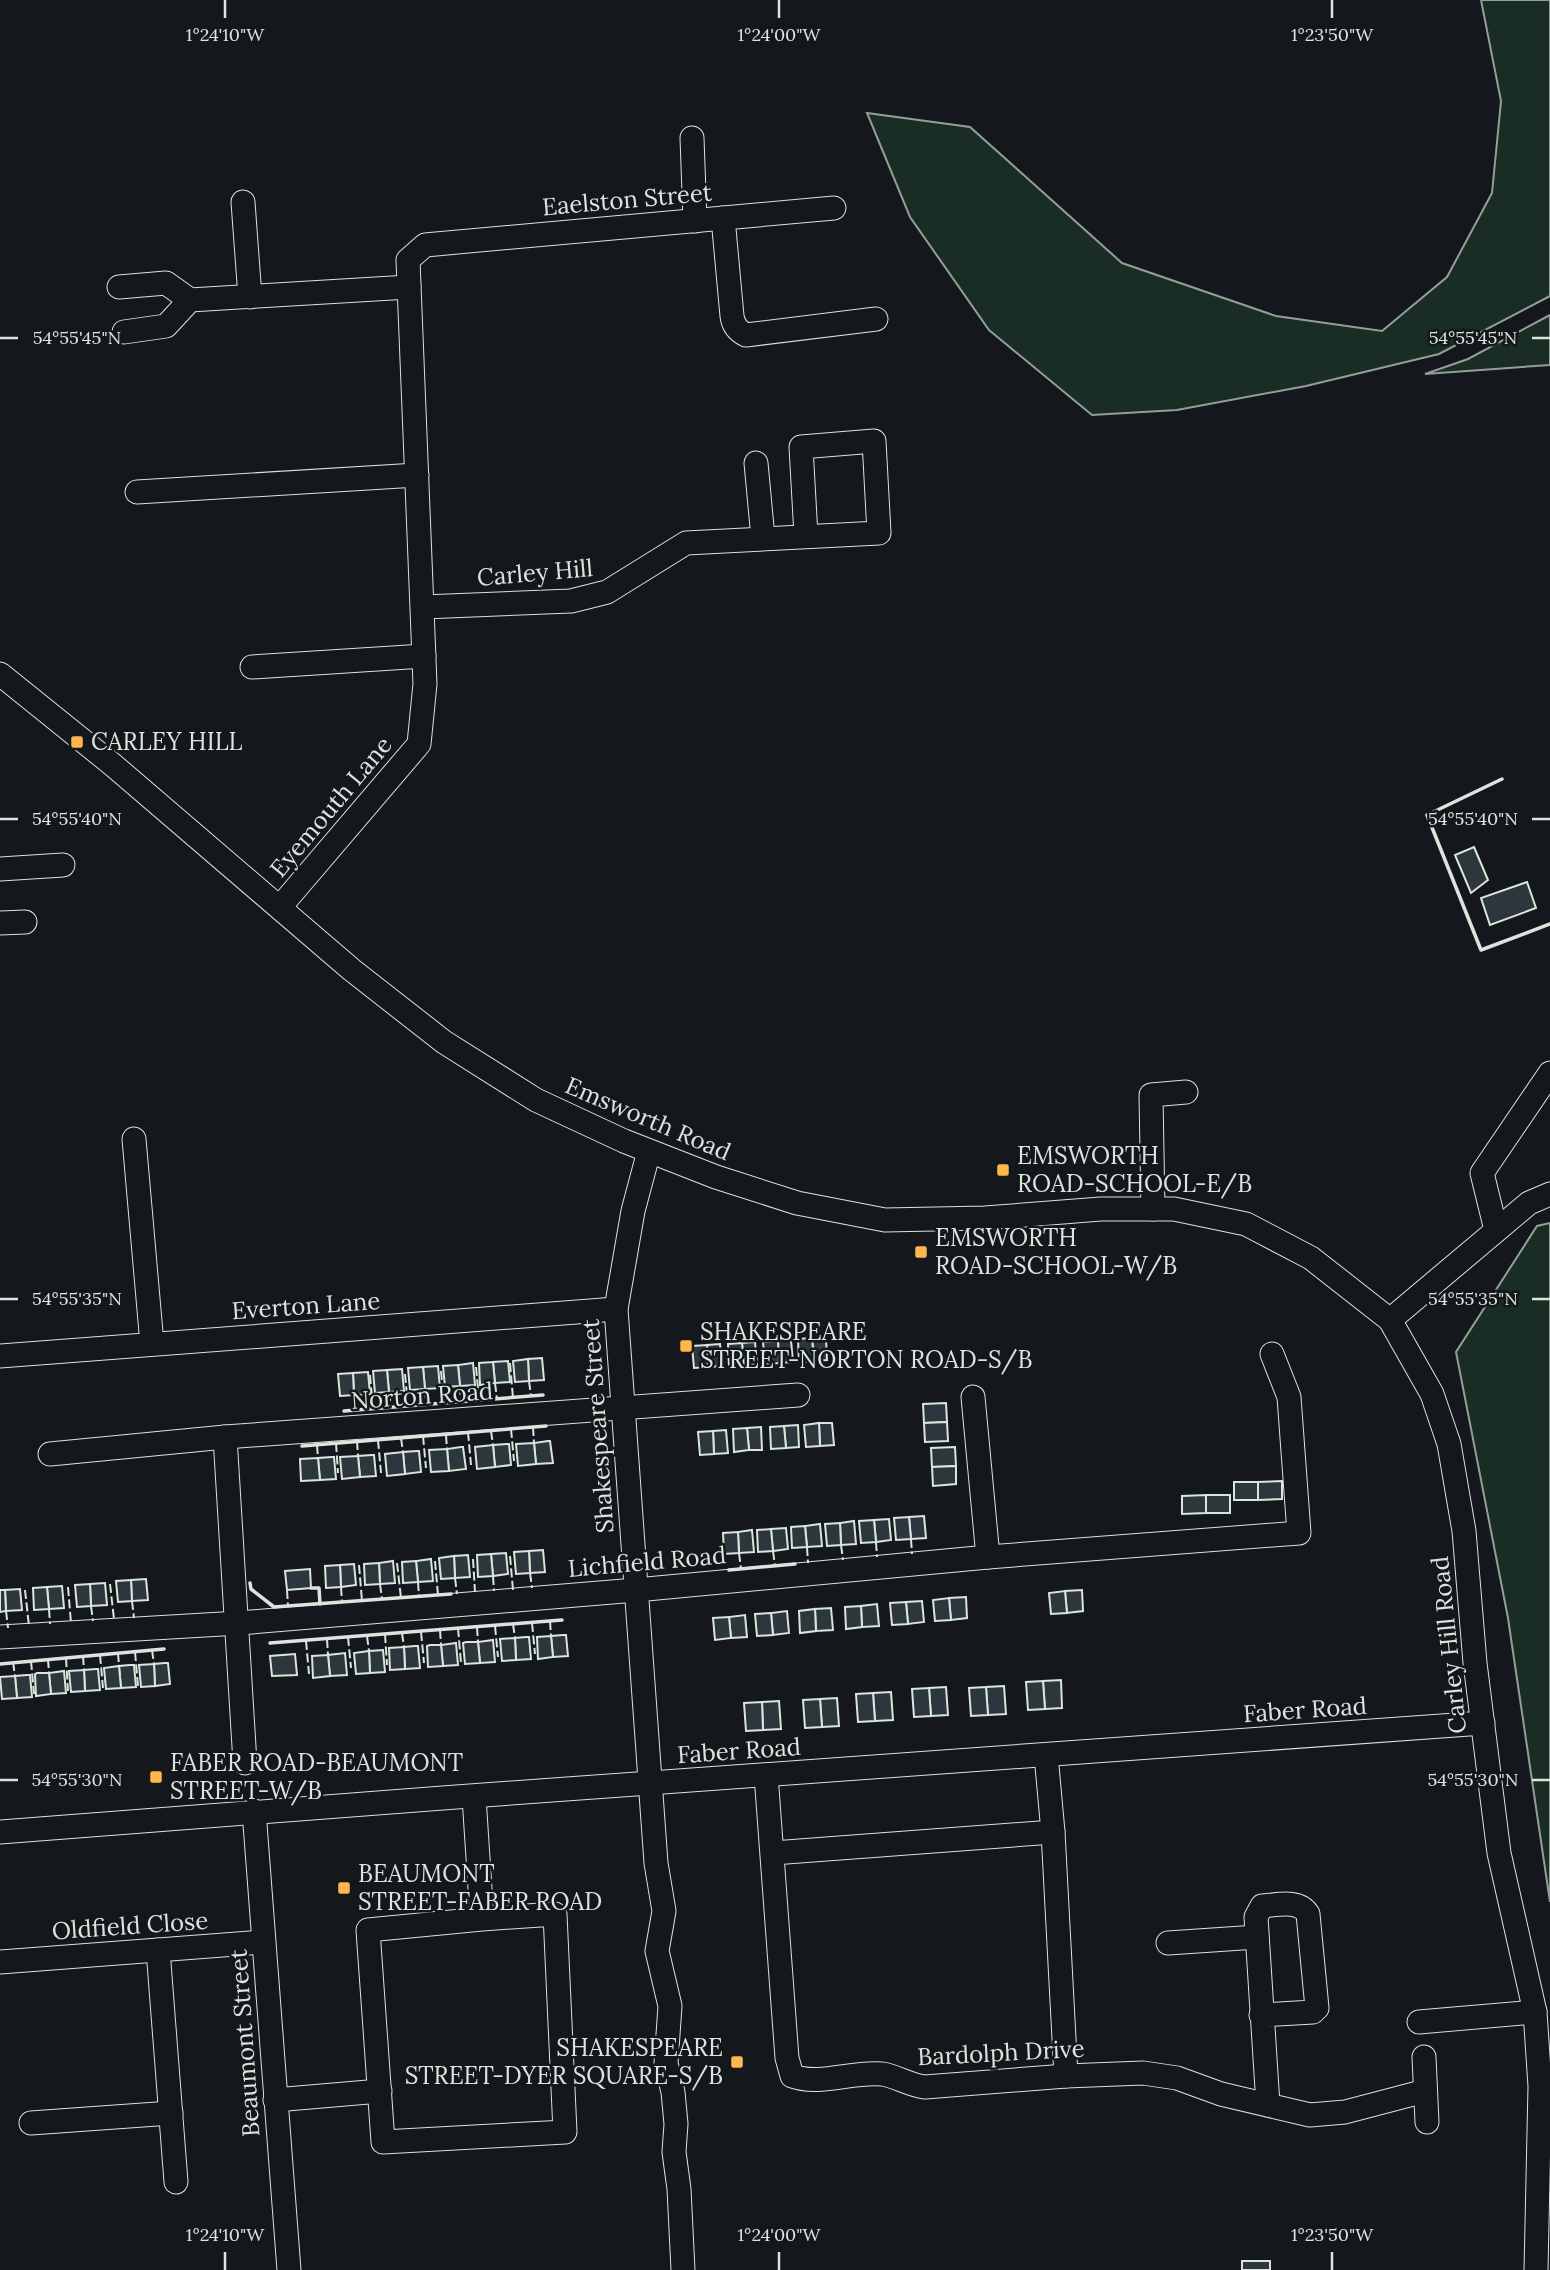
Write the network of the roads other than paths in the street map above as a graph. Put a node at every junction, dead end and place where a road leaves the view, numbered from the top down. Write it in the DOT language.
graph roads {
  1 [pos="692,138"];
  2 [pos="243,202"];
  3 [pos="834,208"];
  4 [pos="723,218"];
  5 [pos="695,221"];
  6 [pos="425,245"];
  7 [pos="119,287"];
  8 [pos="409,287"];
  9 [pos="250,297"];
  10 [pos="190,300"];
  11 [pos="876,319"];
  12 [pos="124,332"];
  13 [pos="757,463"];
  14 [pos="417,475"];
  15 [pos="136,492"];
  16 [pos="806,536"];
  17 [pos="763,538"];
  18 [pos="423,607"];
  19 [pos="424,656"];
  20 [pos="252,667"];
  21 [pos="0,674"];
  22 [pos="63,864"];
  23 [pos="0,869"];
  24 [pos="280,907"];
  25 [pos="25,922"];
  26 [pos="0,923"];
  27 [pos="1550,1073"];
  28 [pos="1186,1092"];
  29 [pos="134,1139"];
  30 [pos="649,1151"];
  31 [pos="1550,1194"];
  32 [pos="1153,1209"];
  33 [pos="1496,1230"];
  34 [pos="615,1309"];
  35 [pos="1390,1320"];
  36 [pos="152,1344"];
  37 [pos="1272,1354"];
  38 [pos="0,1356"];
  39 [pos="798,1395"];
  40 [pos="973,1397"];
  41 [pos="622,1407"];
  42 [pos="225,1437"];
  43 [pos="50,1454"];
  44 [pos="988,1557"];
  45 [pos="636,1590"];
  46 [pos="235,1623"];
  47 [pos="0,1637"];
  48 [pos="1483,1723"];
  49 [pos="1046,1755"];
  50 [pos="245,1763"];
  51 [pos="766,1775"];
  52 [pos="651,1784"];
  53 [pos="474,1797"];
  54 [pos="254,1811"];
  55 [pos="0,1832"];
  56 [pos="1053,1832"];
  57 [pos="773,1853"];
  58 [pos="482,1919"];
  59 [pos="1257,1937"];
  60 [pos="263,1942"];
  61 [pos="1168,1943"];
  62 [pos="158,1950"];
  63 [pos="0,1962"];
  64 [pos="1535,2012"];
  65 [pos="1261,2015"];
  66 [pos="1419,2022"];
  67 [pos="1424,2057"];
  68 [pos="1066,2076"];
  69 [pos="380,2091"];
  70 [pos="1424,2091"];
  71 [pos="275,2100"];
  72 [pos="1268,2105"];
  73 [pos="171,2113"];
  74 [pos="1427,2122"];
  75 [pos="32,2123"];
  76 [pos="176,2182"];
  77 [pos="289,2270"];
  78 [pos="683,2270"];
  79 [pos="1536,2270"];
  1 -- 5 [label="street"];
  2 -- 9 [label="street"];
  3 -- 4 [label="street, Eaelston Street"];
  4 -- 5 [label="street, Eaelston Street"];
  4 -- 11 [label="street"];
  5 -- 6 [label="street, Eaelston Street"];
  6 -- 8 [label="street, Eyemouth Lane"];
  7 -- 10 [label="street"];
  8 -- 9 [label="street"];
  8 -- 14 [label="street, Eyemouth Lane"];
  9 -- 10 [label="street"];
  10 -- 12 [label="street"];
  13 -- 17 [label="street"];
  14 -- 15 [label="street"];
  14 -- 18 [label="street, Eyemouth Lane"];
  16 -- 16 [label="street, Carley Hill"];
  16 -- 17 [label="street, Carley Hill"];
  17 -- 18 [label="street, Carley Hill"];
  18 -- 19 [label="street, Eyemouth Lane"];
  19 -- 20 [label="street"];
  19 -- 24 [label="street, Eyemouth Lane"];
  21 -- 24 [label="street, Emsworth Road"];
  22 -- 23 [label="street"];
  24 -- 30 [label="street, Emsworth Road"];
  25 -- 26 [label="street"];
  27 -- 33 [label="street"];
  28 -- 32 [label="street"];
  29 -- 36 [label="street"];
  30 -- 32 [label="street, Emsworth Road"];
  30 -- 34 [label="street, Shakespeare Street"];
  31 -- 33 [label="street"];
  32 -- 35 [label="street, Emsworth Road"];
  33 -- 35 [label="street"];
  34 -- 36 [label="street, Everton Lane"];
  34 -- 41 [label="street, Shakespeare Street"];
  35 -- 48 [label="street, Carley Hill Road"];
  36 -- 38 [label="street, Everton Lane"];
  37 -- 44 [label="street, Lichfield Road"];
  39 -- 41 [label="street, Norton Road"];
  40 -- 44 [label="street"];
  41 -- 42 [label="street, Norton Road"];
  41 -- 45 [label="street, Shakespeare Street"];
  42 -- 43 [label="street, Norton Road"];
  42 -- 46 [label="street"];
  44 -- 45 [label="street, Lichfield Road"];
  45 -- 46 [label="street, Lichfield Road"];
  45 -- 52 [label="street, Shakespeare Street"];
  46 -- 47 [label="street, Lichfield Road"];
  46 -- 50 [label="street"];
  48 -- 49 [label="street, Faber Road"];
  48 -- 64 [label="street, Carley Hill Road"];
  49 -- 51 [label="street, Faber Road"];
  49 -- 56 [label="street"];
  51 -- 52 [label="street, Faber Road"];
  51 -- 57 [label="street, Bardolph Drive"];
  52 -- 53 [label="street, Faber Road"];
  52 -- 78 [label="street, Shakespeare Street"];
  53 -- 54 [label="street, Faber Road"];
  53 -- 58 [label="street"];
  54 -- 55 [label="street, Faber Road"];
  54 -- 60 [label="street, Beaumont Street"];
  56 -- 57 [label="street"];
  56 -- 68 [label="street"];
  57 -- 68 [label="street, Bardolph Drive"];
  58 -- 69 [label="street"];
  58 -- 69 [label="street"];
  59 -- 61 [label="street"];
  59 -- 65 [label="street"];
  59 -- 65 [label="street"];
  60 -- 62 [label="street, Oldfield Close"];
  60 -- 71 [label="street, Beaumont Street"];
  62 -- 63 [label="street, Oldfield Close"];
  62 -- 73 [label="street"];
  64 -- 66 [label="street"];
  64 -- 79 [label="street, Carley Hill Road"];
  65 -- 72 [label="street"];
  67 -- 70 [label="street"];
  68 -- 72 [label="street, Bardolph Drive"];
  69 -- 71 [label="street"];
  70 -- 72 [label="street, Bardolph Drive"];
  70 -- 74 [label="street"];
  71 -- 77 [label="street, Beaumont Street"];
  73 -- 75 [label="street"];
  73 -- 76 [label="street"];
}
